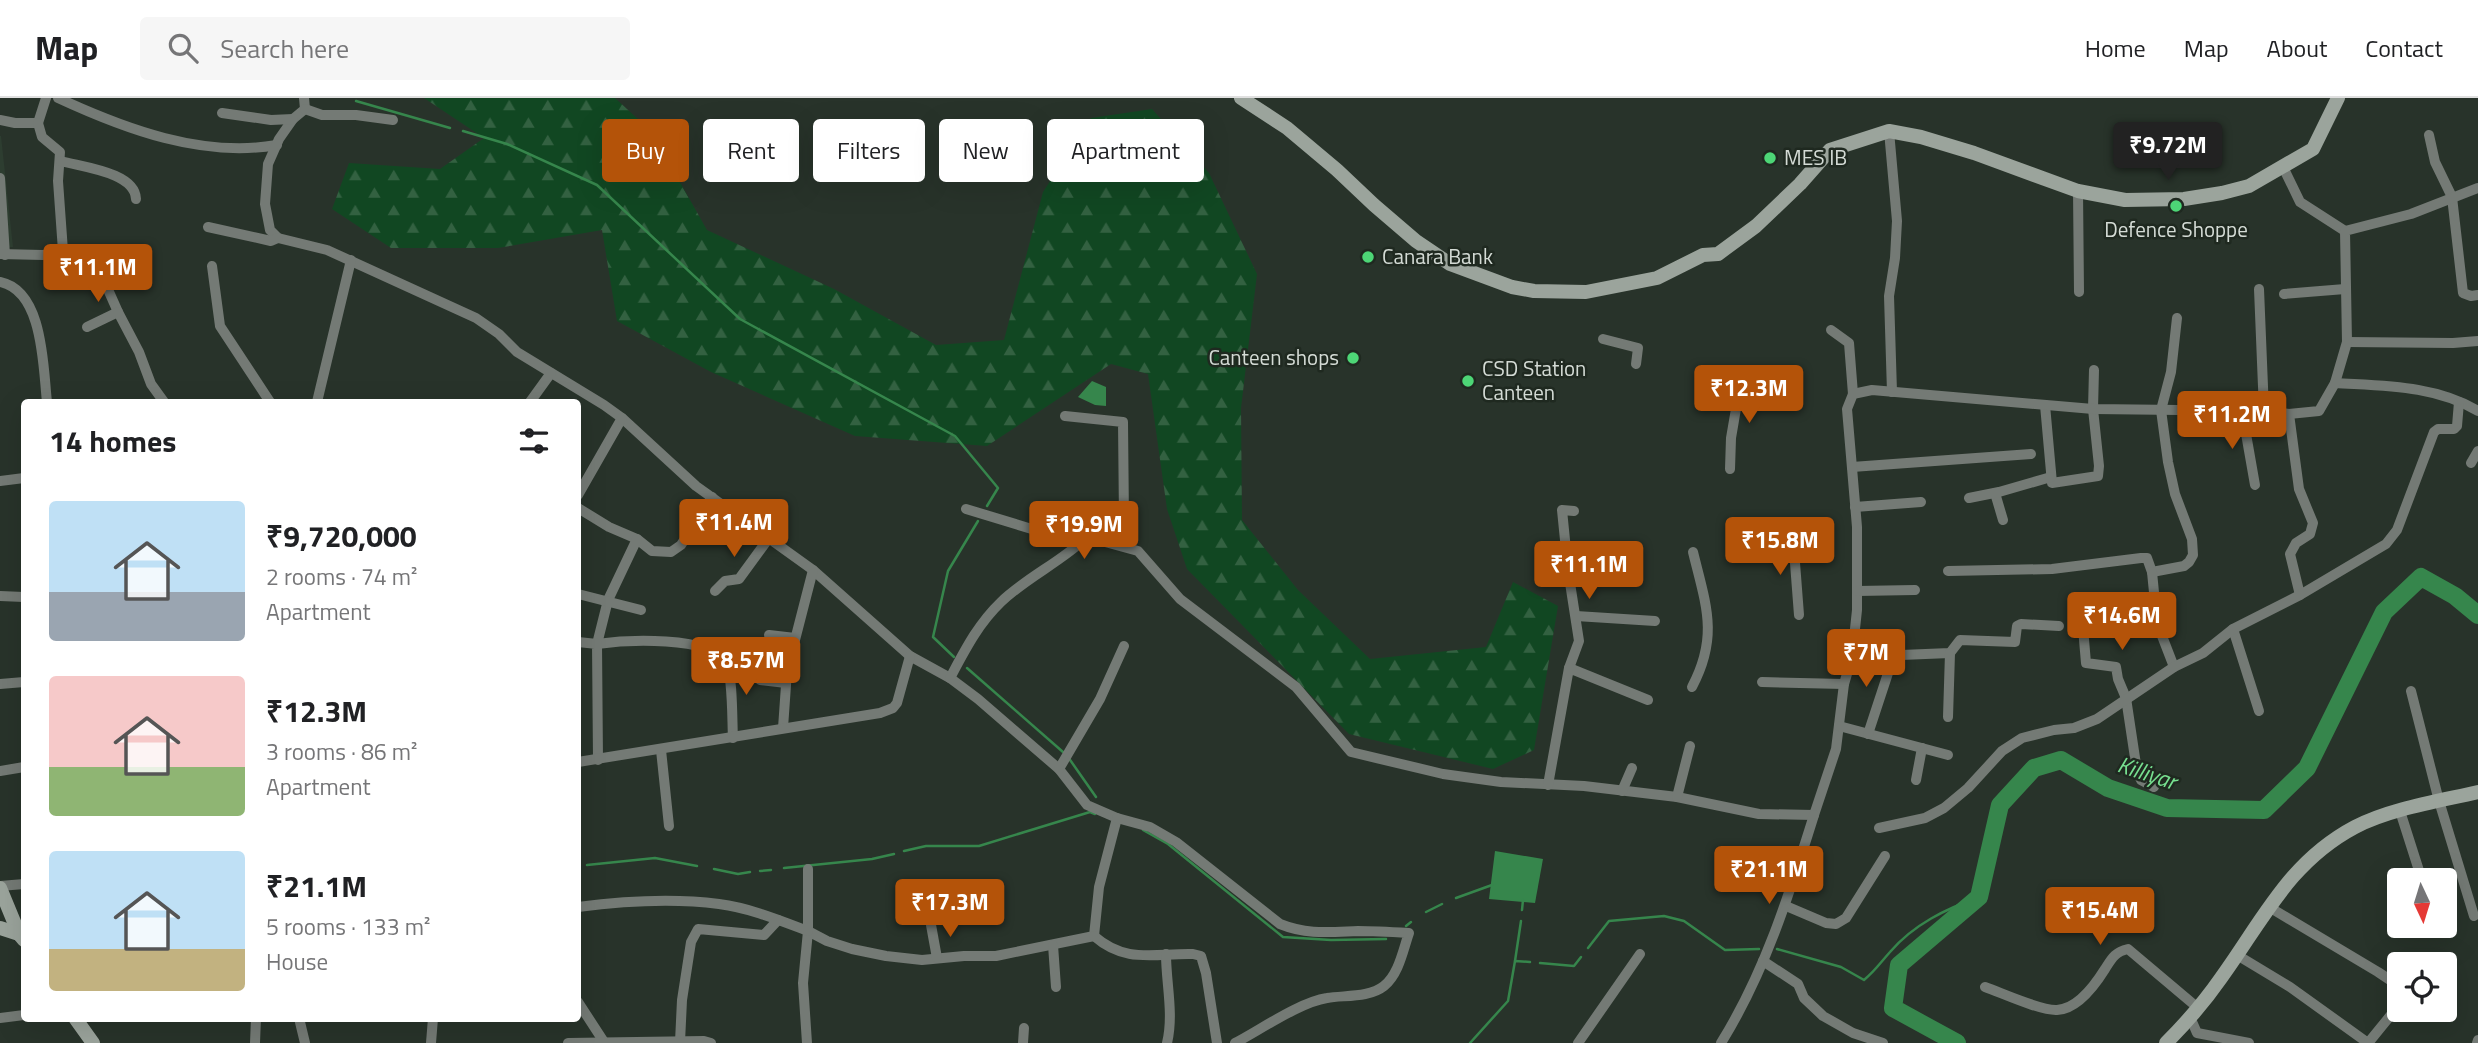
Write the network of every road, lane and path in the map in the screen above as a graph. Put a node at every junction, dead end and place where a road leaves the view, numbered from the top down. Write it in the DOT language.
graph roads {
  1 [pos="46,98"];
  2 [pos="58,98"];
  3 [pos="1241,98"];
  4 [pos="2338,98"];
  5 [pos="304,104"];
  6 [pos="222,113"];
  7 [pos="293,119"];
  8 [pos="0,120"];
  9 [pos="393,120"];
  10 [pos="38,123"];
  11 [pos="1889,131"];
  12 [pos="2429,135"];
  13 [pos="277,145"];
  14 [pos="61,161"];
  15 [pos="2283,166"];
  16 [pos="0,178"];
  17 [pos="2478,188"];
  18 [pos="2078,191"];
  19 [pos="2452,197"];
  20 [pos="136,199"];
  21 [pos="208,227"];
  22 [pos="2345,231"];
  23 [pos="278,238"];
  24 [pos="63,251"];
  25 [pos="2,254"];
  26 [pos="351,260"];
  27 [pos="212,265"];
  28 [pos="0,282"];
  29 [pos="2259,289"];
  30 [pos="2345,289"];
  31 [pos="2079,292"];
  32 [pos="2284,294"];
  33 [pos="2478,295"];
  34 [pos="117,312"];
  35 [pos="2177,318"];
  36 [pos="87,327"];
  37 [pos="1832,330"];
  38 [pos="1603,339"];
  39 [pos="2478,341"];
  40 [pos="2347,342"];
  41 [pos="1636,364"];
  42 [pos="2094,370"];
  43 [pos="551,373"];
  44 [pos="1769,382"];
  45 [pos="2335,383"];
  46 [pos="1892,392"];
  47 [pos="1853,394"];
  48 [pos="47,399"];
  49 [pos="162,399"];
  50 [pos="268,399"];
  51 [pos="318,399"];
  52 [pos="532,399"];
  53 [pos="2459,402"];
  54 [pos="2045,405"];
  55 [pos="2094,409"];
  56 [pos="2161,410"];
  57 [pos="2242,411"];
  58 [pos="2264,411"];
  59 [pos="2478,411"];
  60 [pos="2289,414"];
  61 [pos="1065,416"];
  62 [pos="622,418"];
  63 [pos="2478,451"];
  64 [pos="2031,454"];
  65 [pos="2471,463"];
  66 [pos="1852,467"];
  67 [pos="1730,469"];
  68 [pos="2051,477"];
  69 [pos="21,478"];
  70 [pos="0,481"];
  71 [pos="2255,485"];
  72 [pos="581,490"];
  73 [pos="1995,493"];
  74 [pos="712,497"];
  75 [pos="1969,498"];
  76 [pos="1921,502"];
  77 [pos="1855,508"];
  78 [pos="966,509"];
  79 [pos="581,510"];
  80 [pos="1574,511"];
  81 [pos="2003,520"];
  82 [pos="1087,537"];
  83 [pos="1793,537"];
  84 [pos="769,538"];
  85 [pos="637,539"];
  86 [pos="1693,552"];
  87 [pos="813,570"];
  88 [pos="1948,571"];
  89 [pos="2152,572"];
  90 [pos="1914,590"];
  91 [pos="715,591"];
  92 [pos="1857,591"];
  93 [pos="581,595"];
  94 [pos="2301,595"];
  95 [pos="0,596"];
  96 [pos="21,597"];
  97 [pos="608,600"];
  98 [pos="641,610"];
  99 [pos="1799,615"];
  100 [pos="1576,616"];
  101 [pos="1655,621"];
  102 [pos="2157,624"];
  103 [pos="2059,626"];
  104 [pos="2233,628"];
  105 [pos="769,635"];
  106 [pos="795,638"];
  107 [pos="581,642"];
  108 [pos="597,643"];
  109 [pos="1125,646"];
  110 [pos="1950,653"];
  111 [pos="1894,655"];
  112 [pos="910,656"];
  113 [pos="1852,657"];
  114 [pos="2174,667"];
  115 [pos="1569,668"];
  116 [pos="950,677"];
  117 [pos="760,680"];
  118 [pos="1762,681"];
  119 [pos="21,682"];
  120 [pos="786,683"];
  121 [pos="0,684"];
  122 [pos="1844,684"];
  123 [pos="1692,687"];
  124 [pos="2411,691"];
  125 [pos="2126,698"];
  126 [pos="1648,700"];
  127 [pos="2259,711"];
  128 [pos="1948,716"];
  129 [pos="1839,726"];
  130 [pos="783,728"];
  131 [pos="1868,734"];
  132 [pos="733,738"];
  133 [pos="1690,746"];
  134 [pos="1922,748"];
  135 [pos="661,750"];
  136 [pos="1948,755"];
  137 [pos="598,760"];
  138 [pos="581,762"];
  139 [pos="21,767"];
  140 [pos="1632,768"];
  141 [pos="1059,769"];
  142 [pos="0,771"];
  143 [pos="1916,780"];
  144 [pos="1548,785"];
  145 [pos="2154,787"];
  146 [pos="1622,790"];
  147 [pos="2478,792"];
  148 [pos="1677,797"];
  149 [pos="2439,801"];
  150 [pos="2400,811"];
  151 [pos="1814,816"];
  152 [pos="1117,818"];
  153 [pos="668,826"];
  154 [pos="1879,828"];
  155 [pos="1885,856"];
  156 [pos="2418,868"];
  157 [pos="808,869"];
  158 [pos="21,884"];
  159 [pos="0,888"];
  160 [pos="1786,906"];
  161 [pos="581,907"];
  162 [pos="2269,907"];
  163 [pos="2474,916"];
  164 [pos="778,920"];
  165 [pos="931,925"];
  166 [pos="0,928"];
  167 [pos="808,931"];
  168 [pos="21,935"];
  169 [pos="1094,936"];
  170 [pos="21,937"];
  171 [pos="1053,945"];
  172 [pos="1166,954"];
  173 [pos="1640,954"];
  174 [pos="2237,955"];
  175 [pos="937,958"];
  176 [pos="1763,961"];
  177 [pos="2387,978"];
  178 [pos="1056,987"];
  179 [pos="1985,987"];
  180 [pos="581,1007"];
  181 [pos="2194,1013"];
  182 [pos="21,1015"];
  183 [pos="0,1018"];
  184 [pos="2387,1020"];
  185 [pos="78,1022"];
  186 [pos="256,1022"];
  187 [pos="300,1022"];
  188 [pos="433,1022"];
  189 [pos="1024,1028"];
  190 [pos="604,1042"];
  191 [pos="680,1042"];
  192 [pos="93,1043"];
  193 [pos="255,1043"];
  194 [pos="305,1043"];
  195 [pos="431,1043"];
  196 [pos="568,1043"];
  197 [pos="579,1043"];
  198 [pos="625,1043"];
  199 [pos="711,1043"];
  200 [pos="807,1043"];
  201 [pos="1023,1043"];
  202 [pos="1167,1043"];
  203 [pos="1217,1043"];
  204 [pos="1235,1043"];
  205 [pos="1578,1043"];
  206 [pos="1721,1043"];
  207 [pos="1883,1043"];
  208 [pos="2166,1043"];
  209 [pos="2249,1043"];
  210 [pos="2369,1043"];
  1 -- 10 [label="street"];
  2 -- 13 [label="street"];
  3 -- 11 [label="main road"];
  4 -- 15 [label="main road"];
  5 -- 7 [label="street"];
  5 -- 9 [label="street"];
  6 -- 7 [label="street"];
  7 -- 13 [label="street"];
  8 -- 10 [label="street"];
  10 -- 14 [label="street"];
  11 -- 18 [label="main road"];
  11 -- 46 [label="street"];
  12 -- 19 [label="street"];
  13 -- 23 [label="street"];
  14 -- 20 [label="street"];
  14 -- 24 [label="street"];
  15 -- 18 [label="main road"];
  15 -- 22 [label="street"];
  16 -- 25 [label="street"];
  17 -- 19 [label="street"];
  18 -- 31 [label="street"];
  19 -- 22 [label="street"];
  19 -- 33 [label="street"];
  21 -- 23 [label="street"];
  22 -- 30 [label="street"];
  23 -- 26 [label="street"];
  24 -- 25 [label="street"];
  24 -- 34 [label="street"];
  26 -- 43 [label="street"];
  26 -- 51 [label="street"];
  27 -- 50 [label="street"];
  28 -- 48 [label="street"];
  29 -- 58 [label="street"];
  30 -- 32 [label="street"];
  30 -- 40 [label="street"];
  34 -- 36 [label="street"];
  34 -- 49 [label="street"];
  35 -- 56 [label="street"];
  37 -- 47 [label="street"];
  38 -- 41 [label="street"];
  39 -- 40 [label="street"];
  40 -- 45 [label="street"];
  42 -- 55 [label="street"];
  43 -- 52 [label="street"];
  43 -- 62 [label="street"];
  44 -- 67 [label="street"];
  45 -- 53 [label="street"];
  45 -- 60 [label="street"];
  46 -- 47 [label="street"];
  46 -- 54 [label="street"];
  47 -- 66 [label="street"];
  53 -- 59 [label="street"];
  53 -- 94 [label="street"];
  54 -- 55 [label="street"];
  54 -- 68 [label="street"];
  55 -- 56 [label="street"];
  55 -- 68 [label="street"];
  56 -- 57 [label="street"];
  56 -- 89 [label="street"];
  57 -- 58 [label="street"];
  57 -- 71 [label="street"];
  58 -- 60 [label="street"];
  60 -- 94 [label="street"];
  61 -- 82 [label="street"];
  62 -- 72 [label="street"];
  62 -- 74 [label="street"];
  63 -- 65 [label="street"];
  64 -- 66 [label="street"];
  66 -- 77 [label="street"];
  68 -- 73 [label="street"];
  69 -- 70 [label="street"];
  73 -- 75 [label="street"];
  73 -- 81 [label="street"];
  74 -- 84 [label="street"];
  74 -- 85 [label="street"];
  76 -- 77 [label="street"];
  77 -- 92 [label="street"];
  78 -- 82 [label="street"];
  79 -- 85 [label="street"];
  80 -- 100 [label="street"];
  82 -- 116 [label="street"];
  82 -- 144 [label="street"];
  83 -- 99 [label="street"];
  84 -- 87 [label="street"];
  84 -- 91 [label="street"];
  85 -- 97 [label="street"];
  86 -- 123 [label="street"];
  87 -- 106 [label="street"];
  87 -- 112 [label="street"];
  88 -- 89 [label="street"];
  89 -- 102 [label="street"];
  90 -- 92 [label="street"];
  92 -- 113 [label="street"];
  93 -- 97 [label="street"];
  94 -- 104 [label="street"];
  95 -- 96 [label="street"];
  97 -- 98 [label="street"];
  97 -- 108 [label="street"];
  100 -- 101 [label="street"];
  100 -- 115 [label="street"];
  102 -- 114 [label="street"];
  102 -- 125 [label="street"];
  103 -- 110 [label="street"];
  104 -- 114 [label="street"];
  104 -- 127 [label="street"];
  105 -- 106 [label="street"];
  106 -- 120 [label="street"];
  107 -- 108 [label="street"];
  108 -- 132 [label="street"];
  108 -- 137 [label="street"];
  109 -- 141 [label="street"];
  110 -- 111 [label="street"];
  110 -- 128 [label="street"];
  111 -- 113 [label="street"];
  111 -- 131 [label="street"];
  112 -- 116 [label="street"];
  112 -- 130 [label="street"];
  113 -- 122 [label="street"];
  114 -- 125 [label="street"];
  115 -- 126 [label="street"];
  115 -- 144 [label="street"];
  116 -- 141 [label="street"];
  117 -- 120 [label="street"];
  118 -- 122 [label="street"];
  119 -- 121 [label="street"];
  120 -- 130 [label="street"];
  122 -- 129 [label="street"];
  124 -- 149 [label="street"];
  125 -- 145 [label="street"];
  125 -- 154 [label="street"];
  129 -- 131 [label="street"];
  129 -- 151 [label="street"];
  130 -- 132 [label="street"];
  131 -- 134 [label="street"];
  132 -- 135 [label="street"];
  133 -- 148 [label="street"];
  134 -- 136 [label="street"];
  134 -- 143 [label="street"];
  135 -- 137 [label="street"];
  135 -- 153 [label="street"];
  137 -- 138 [label="street"];
  139 -- 142 [label="street"];
  140 -- 146 [label="street"];
  141 -- 152 [label="street"];
  144 -- 146 [label="street"];
  146 -- 148 [label="street"];
  147 -- 149 [label="main road"];
  148 -- 151 [label="street"];
  149 -- 150 [label="main road"];
  149 -- 163 [label="street"];
  150 -- 156 [label="street"];
  150 -- 162 [label="main road"];
  151 -- 160 [label="street"];
  152 -- 169 [label="street"];
  152 -- 204 [label="street"];
  155 -- 160 [label="street"];
  157 -- 167 [label="street"];
  158 -- 159 [label="street"];
  159 -- 168 [label="main road"];
  160 -- 176 [label="street"];
  161 -- 164 [label="street"];
  162 -- 174 [label="main road"];
  162 -- 177 [label="street"];
  164 -- 167 [label="street"];
  164 -- 191 [label="street"];
  165 -- 175 [label="street"];
  166 -- 170 [label="main road"];
  167 -- 175 [label="street"];
  167 -- 200 [label="street"];
  169 -- 171 [label="street"];
  169 -- 172 [label="street"];
  171 -- 175 [label="street"];
  171 -- 178 [label="street"];
  172 -- 202 [label="street"];
  172 -- 203 [label="street"];
  173 -- 205 [label="street"];
  174 -- 181 [label="main road"];
  174 -- 210 [label="street"];
  176 -- 206 [label="street"];
  176 -- 207 [label="street"];
  179 -- 181 [label="street"];
  180 -- 190 [label="street"];
  181 -- 208 [label="main road"];
  181 -- 209 [label="street"];
  182 -- 183 [label="street"];
  184 -- 210 [label="street"];
  185 -- 192 [label="main road"];
  186 -- 193 [label="street"];
  187 -- 194 [label="street"];
  188 -- 195 [label="street"];
  189 -- 201 [label="street"];
  190 -- 197 [label="street"];
  190 -- 198 [label="street"];
  191 -- 198 [label="street"];
  191 -- 199 [label="street"];
  196 -- 197 [label="street"];
}
